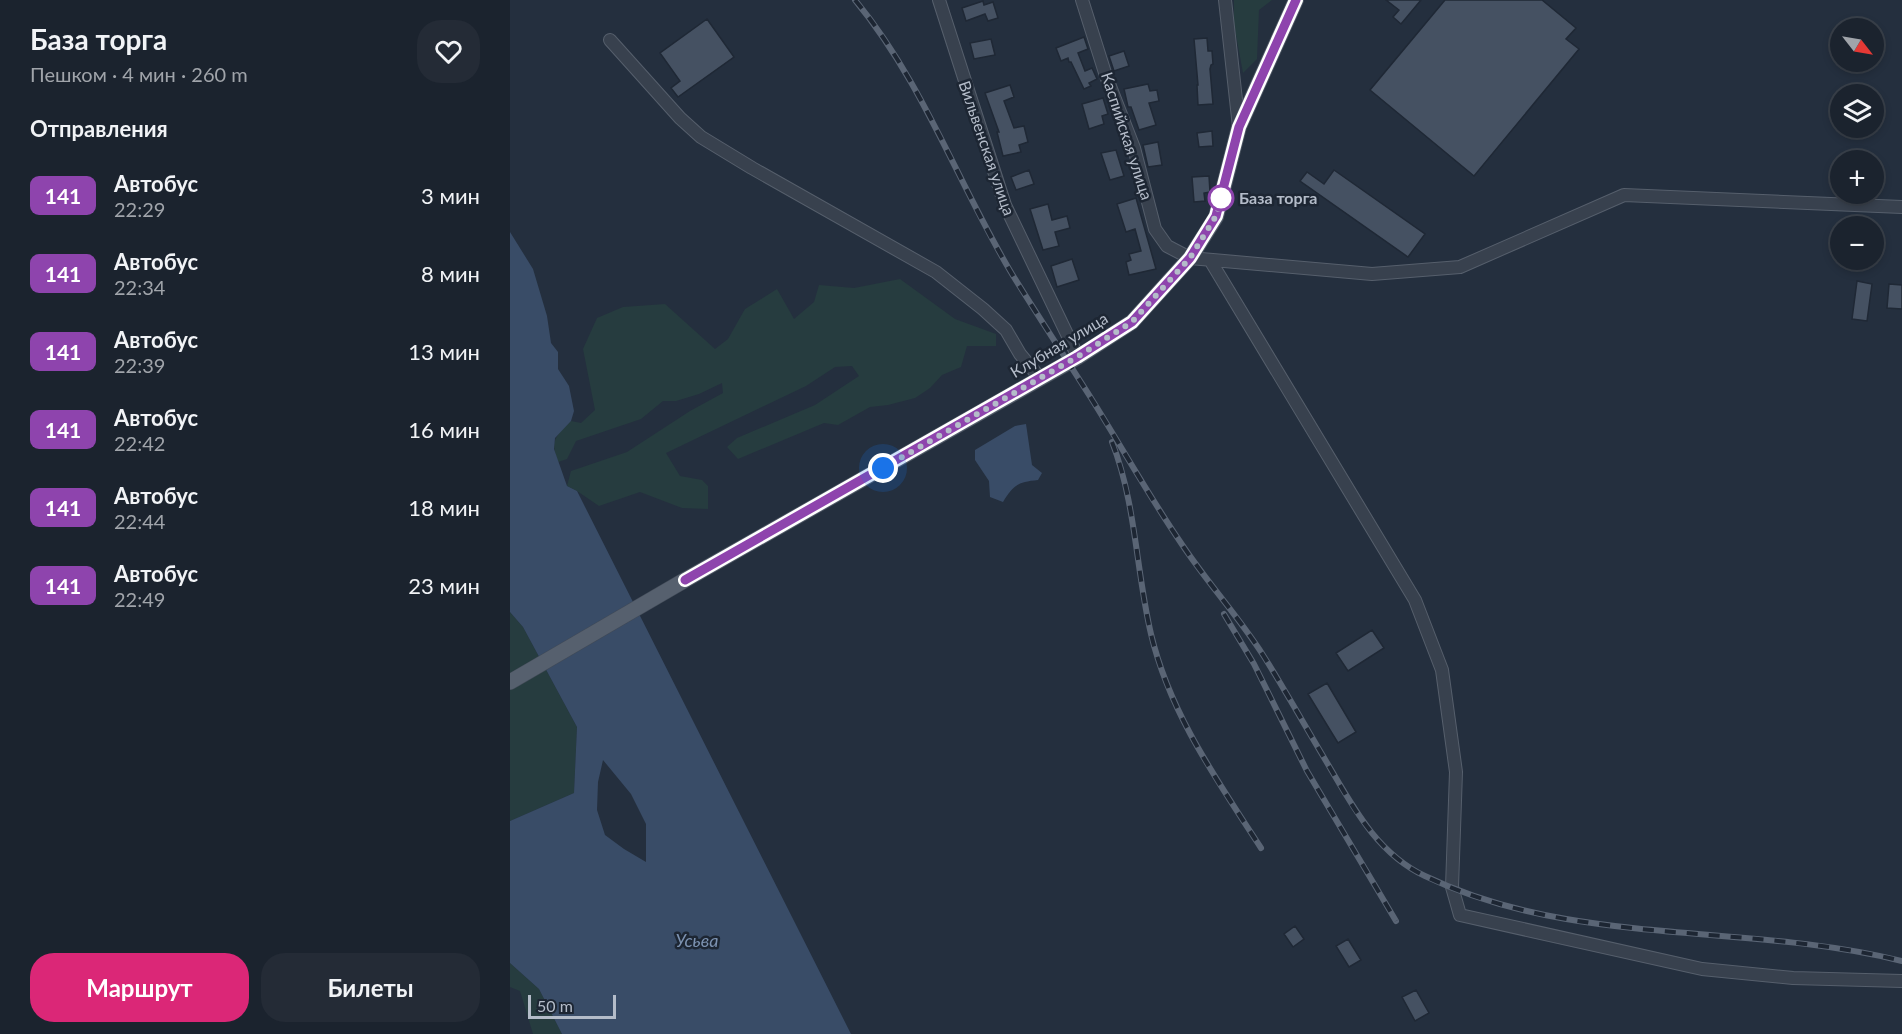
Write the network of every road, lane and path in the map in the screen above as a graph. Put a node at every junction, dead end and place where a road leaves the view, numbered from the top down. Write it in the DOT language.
graph roads {
  1 [pos="939,0"];
  2 [pos="1082,0"];
  3 [pos="1225,0"];
  4 [pos="1296,0"];
  5 [pos="610,40"];
  6 [pos="1239,127"];
  7 [pos="1902,207"];
  8 [pos="1190,258"];
  9 [pos="1210,260"];
  10 [pos="1077,357"];
  11 [pos="1040,378"];
  12 [pos="510,682"];
  13 [pos="1902,981"];
  1 -- 10 [label="street, Вильвенская улица"];
  2 -- 8 [label="street, Каспийская улица"];
  3 -- 6 [label="street"];
  4 -- 6 [label="main road, Клубная улица"];
  5 -- 11 [label="street"];
  6 -- 8 [label="main road, Клубная улица"];
  7 -- 9 [label="street"];
  8 -- 9 [label="street"];
  8 -- 10 [label="main road, Клубная улица"];
  9 -- 13 [label="street"];
  10 -- 11 [label="main road, Клубная улица"];
  11 -- 12 [label="main road, Клубная улица"];
}
